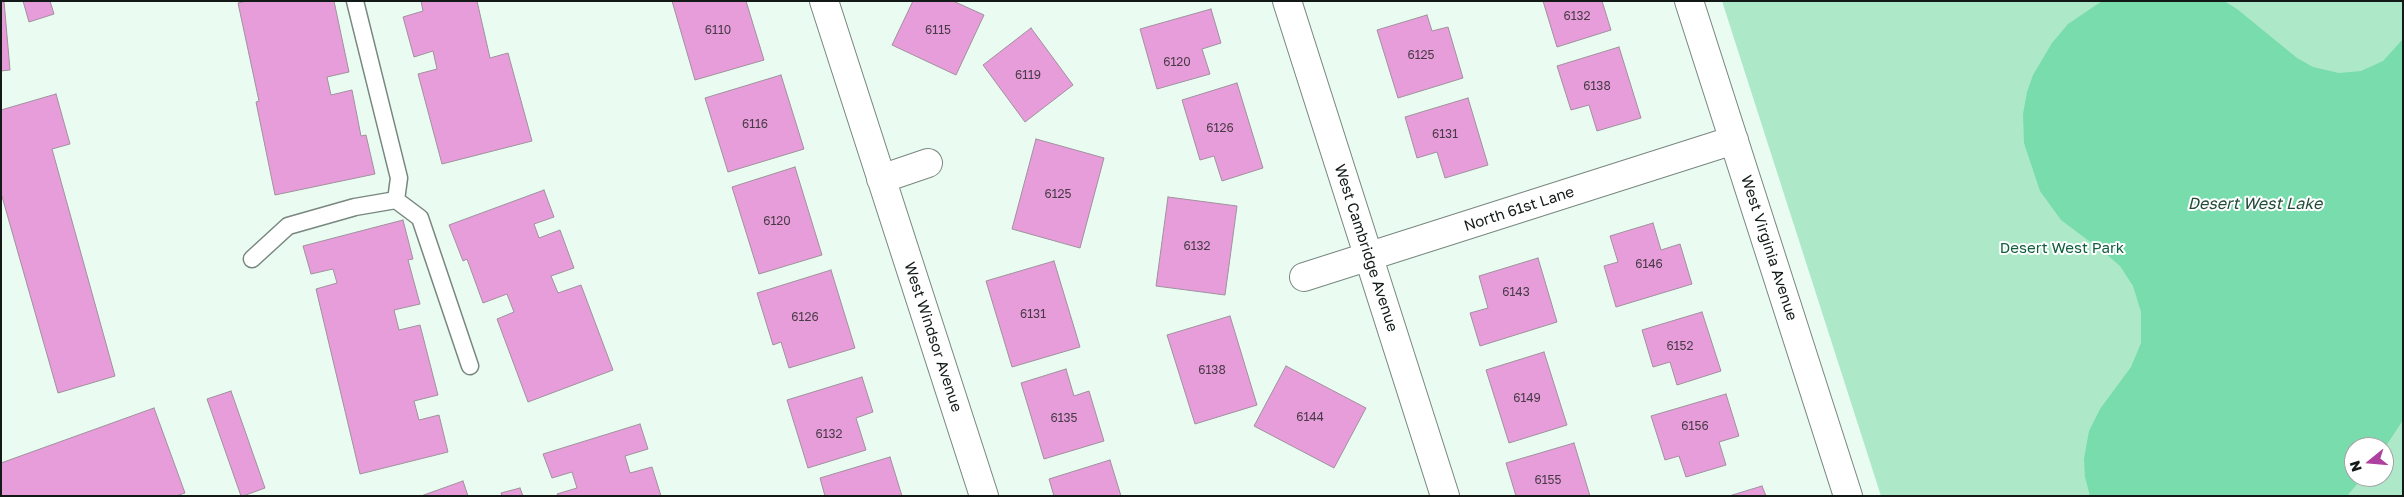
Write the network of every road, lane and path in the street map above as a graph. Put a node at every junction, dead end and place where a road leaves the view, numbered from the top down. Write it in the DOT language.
graph roads {
  1 [pos="355,1"];
  2 [pos="824,1"];
  3 [pos="1287,1"];
  4 [pos="1689,1"];
  5 [pos="1734,140"];
  6 [pos="928,163"];
  7 [pos="881,179"];
  8 [pos="396,200"];
  9 [pos="1369,256"];
  10 [pos="252,259"];
  11 [pos="1304,277"];
  12 [pos="470,366"];
  13 [pos="984,496"];
  14 [pos="1445,496"];
  15 [pos="1848,496"];
  1 -- 8 [label="lane"];
  2 -- 7 [label="street, West Windsor Avenue"];
  3 -- 9 [label="street, West Cambridge Avenue"];
  4 -- 5 [label="street, West Virginia Avenue"];
  5 -- 9 [label="street, North 61st Lane"];
  5 -- 15 [label="street, West Virginia Avenue"];
  6 -- 7 [label="street"];
  7 -- 13 [label="street, West Windsor Avenue"];
  8 -- 10 [label="lane"];
  8 -- 12 [label="lane"];
  9 -- 11 [label="street, North 61st Lane"];
  9 -- 14 [label="street, West Cambridge Avenue"];
}
